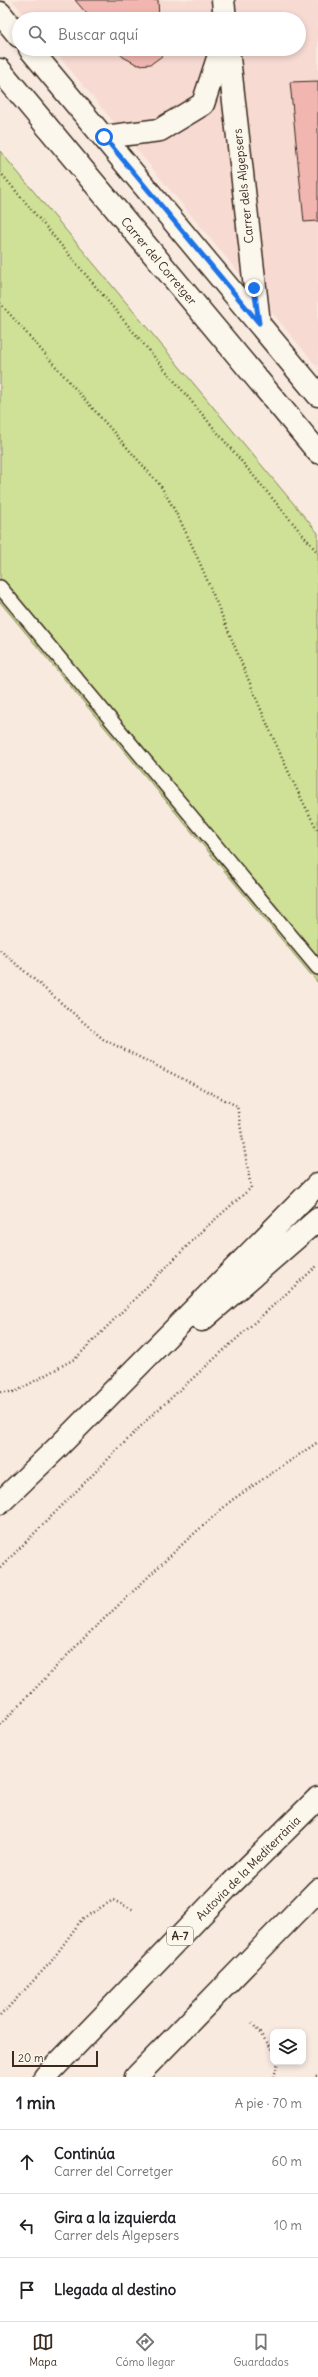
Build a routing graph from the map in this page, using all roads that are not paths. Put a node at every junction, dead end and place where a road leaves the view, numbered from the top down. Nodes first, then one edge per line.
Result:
1 (223, 0) edge
2 (224, 12) edge
3 (0, 13) edge
4 (12, 28) edge
5 (36, 56) edge
6 (219, 56) edge
7 (229, 56) edge
8 (0, 70) edge
9 (104, 137) junction
10 (259, 323) junction
11 (318, 395) edge
12 (318, 452) edge
13 (0, 587) edge
14 (318, 968) edge
15 (318, 1184) edge
16 (318, 1218) edge
17 (59, 1446) junction
18 (0, 1503) edge
19 (318, 1798) edge
20 (318, 1890) edge
21 (45, 2077) edge
22 (136, 2077) edge

1 - 2 main road
3 - 4 main road
5 - 9 main road
6 - 9 main road
7 - 10 main road, Carrer dels Algepsers
8 - 12 main road, Carrer del Corretger
9 - 10 main road
10 - 11 main road
13 - 14 lane
15 - 17 main road
16 - 17 main road
17 - 18 main road
19 - 21 main road, Autovia de la Mediterrània / A-7
20 - 22 main road

